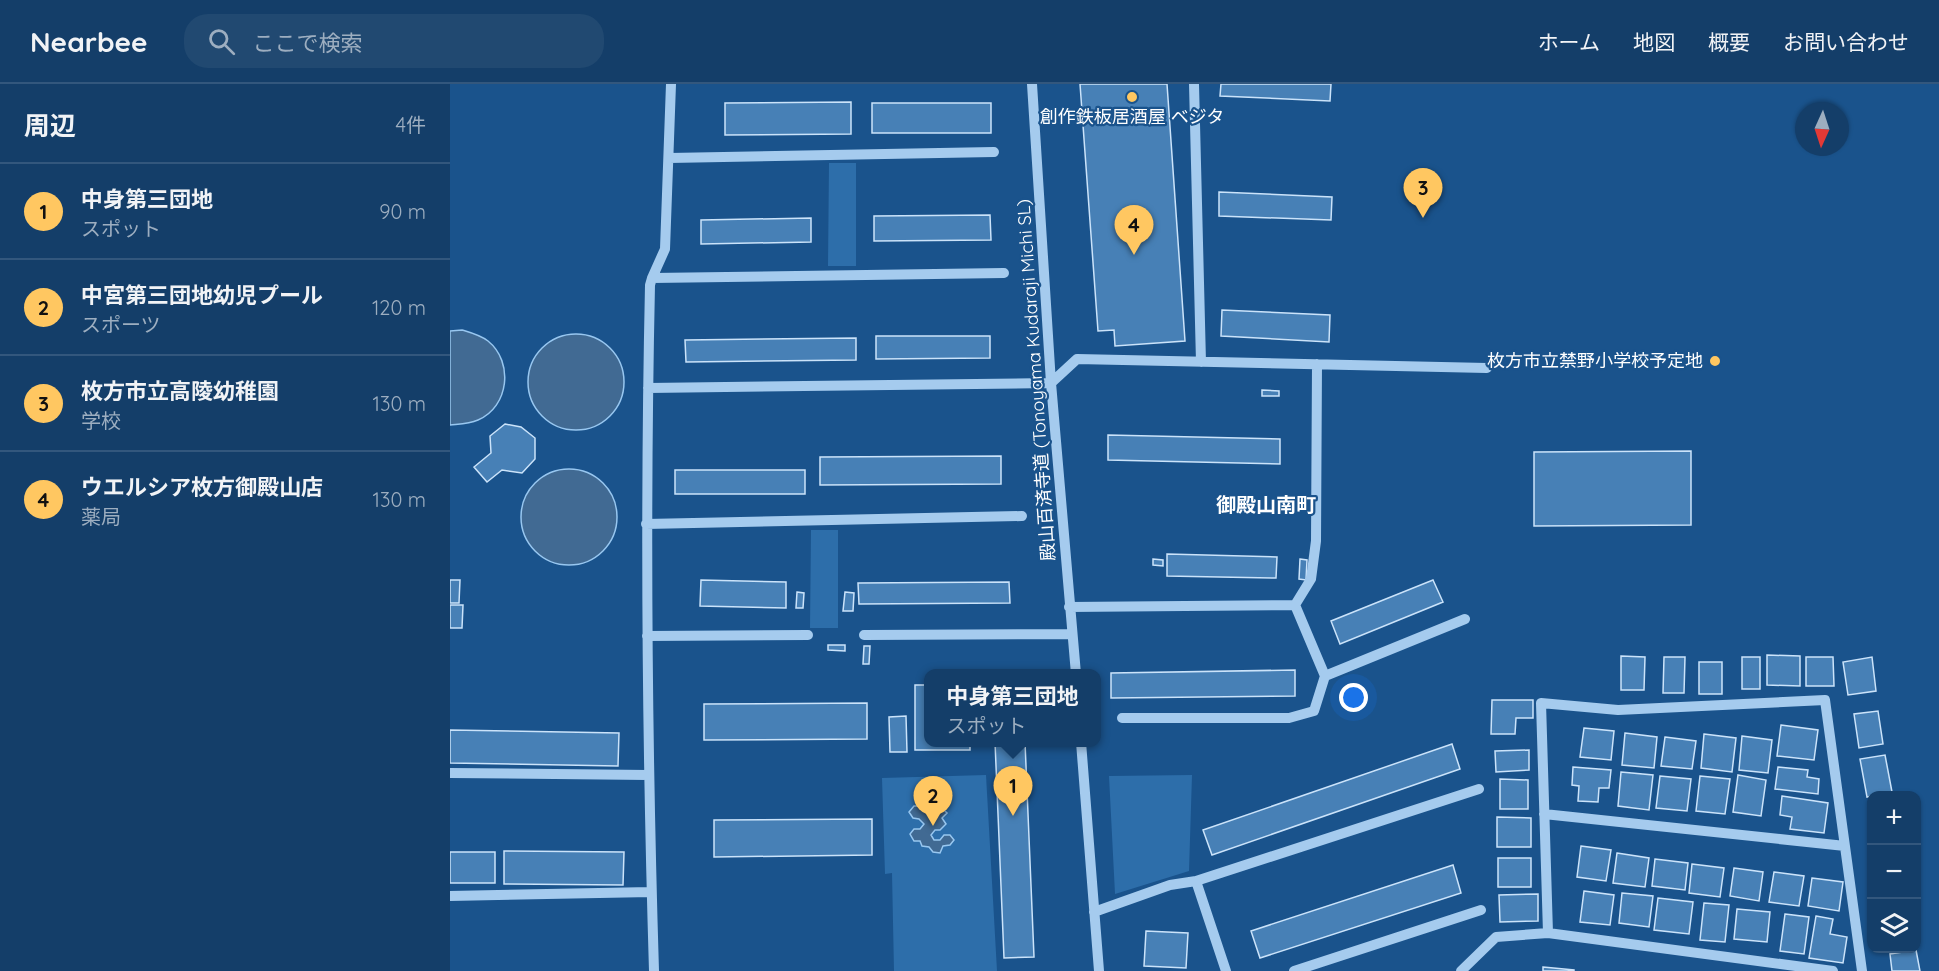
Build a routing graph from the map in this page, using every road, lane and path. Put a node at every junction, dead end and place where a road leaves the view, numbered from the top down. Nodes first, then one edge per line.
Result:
1 (671, 84) edge
2 (1032, 84) edge
3 (1194, 84) edge
4 (994, 152) dead end
5 (669, 158) junction
6 (1004, 273) dead end
7 (652, 278) junction
8 (1202, 362) junction
9 (1317, 364) junction
10 (1486, 368) dead end
11 (1051, 383) junction
12 (648, 388) junction
13 (1022, 516) dead end
14 (646, 525) junction
15 (1295, 605) junction
16 (1069, 607) junction
17 (1465, 620) dead end
18 (1072, 634) junction
19 (808, 635) dead end
20 (864, 635) dead end
21 (647, 636) junction
22 (1076, 669) edge
23 (1325, 676) junction
24 (1122, 718) dead end
25 (1081, 747) edge
26 (450, 773) edge
27 (648, 775) junction
28 (1479, 789) dead end
29 (1544, 814) junction
30 (1845, 846) junction
31 (1196, 881) junction
32 (651, 892) junction
33 (450, 896) edge
34 (1482, 910) dead end
35 (1094, 912) junction
36 (1548, 933) junction
37 (654, 971) edge
38 (1099, 971) edge
39 (1226, 971) edge
40 (1294, 971) edge
41 (1461, 971) edge
42 (1833, 971) edge
43 (1862, 971) edge

1 - 5 street
2 - 11 street, 殿山百済寺道 (Tonoyama Kudaraji Michi SL)
3 - 8 street
4 - 5 street
5 - 7 street
6 - 7 street
7 - 12 street
8 - 9 street
8 - 11 street
9 - 10 street
9 - 15 street
11 - 12 street
11 - 16 street, 殿山百済寺道 (Tonoyama Kudaraji Michi SL)
12 - 14 street
13 - 14 street
14 - 21 street
15 - 16 street
15 - 23 street
16 - 18 street, 殿山百済寺道 (Tonoyama Kudaraji Michi SL)
17 - 23 street
18 - 20 street
18 - 22 street, 殿山百済寺道 (Tonoyama Kudaraji Michi SL)
19 - 21 street
21 - 27 street
23 - 24 street
25 - 35 street
26 - 27 street
27 - 32 street
28 - 31 street
29 - 30 street
29 - 30 street
29 - 36 street
30 - 43 street
31 - 35 street
31 - 39 street
32 - 33 street
32 - 37 street
34 - 40 street
35 - 38 street
36 - 41 street
36 - 42 street

